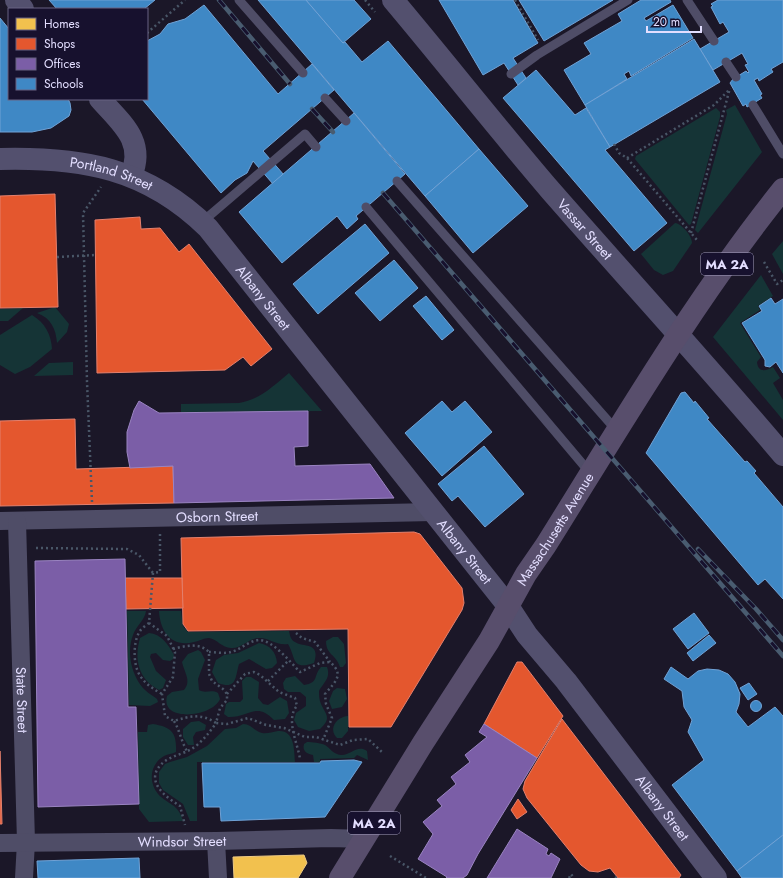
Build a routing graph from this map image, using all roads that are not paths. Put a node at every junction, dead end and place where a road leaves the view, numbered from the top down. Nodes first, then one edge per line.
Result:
1 (16, 0) edge
2 (239, 0) edge
3 (393, 0) edge
4 (628, 0) edge
5 (688, 0) edge
6 (22, 8) edge
7 (714, 41) dead end
8 (728, 66) road end
9 (303, 73) dead end
10 (511, 74) dead end
11 (736, 77) dead end
12 (326, 98) dead end
13 (101, 100) edge
14 (753, 105) dead end
15 (346, 121) dead end
16 (316, 147) dead end
17 (783, 154) edge
18 (0, 159) edge
19 (131, 176) junction
20 (397, 182) dead end
21 (782, 193) edge
22 (366, 207) dead end
23 (205, 225) junction
24 (678, 336) junction
25 (618, 431) junction
26 (783, 455) edge
27 (591, 474) junction
28 (434, 512) junction
29 (8, 521) edge
30 (508, 606) junction
31 (364, 839) junction
32 (216, 841) junction
33 (26, 842) junction
34 (0, 843) edge
35 (711, 876) edge
36 (24, 878) edge
37 (218, 878) edge
38 (340, 878) edge

1 - 6 main road
2 - 9 lane
3 - 24 main road, Vassar Street
4 - 10 lane
5 - 7 lane
8 - 11 lane
12 - 15 lane
13 - 19 main road
14 - 17 lane
16 - 23 lane
18 - 19 main road, Portland Street
19 - 23 main road, Portland Street
20 - 25 lane
21 - 24 main road, Massachusetts Avenue / MA 2A
22 - 27 lane
23 - 28 main road, Albany Street
24 - 25 main road, Massachusetts Avenue / MA 2A
24 - 26 main road, Vassar Street
25 - 27 main road, Massachusetts Avenue / MA 2A
27 - 30 main road, Massachusetts Avenue / MA 2A
28 - 29 street, Osborn Street
28 - 30 main road, Albany Street
29 - 33 street, State Street
30 - 31 main road, Massachusetts Avenue / MA 2A
30 - 35 main road, Albany Street
31 - 32 street, Windsor Street
31 - 38 main road, Massachusetts Avenue / MA 2A
32 - 33 street, Windsor Street
32 - 37 street
33 - 34 street, Windsor Street
33 - 36 street, State Street

